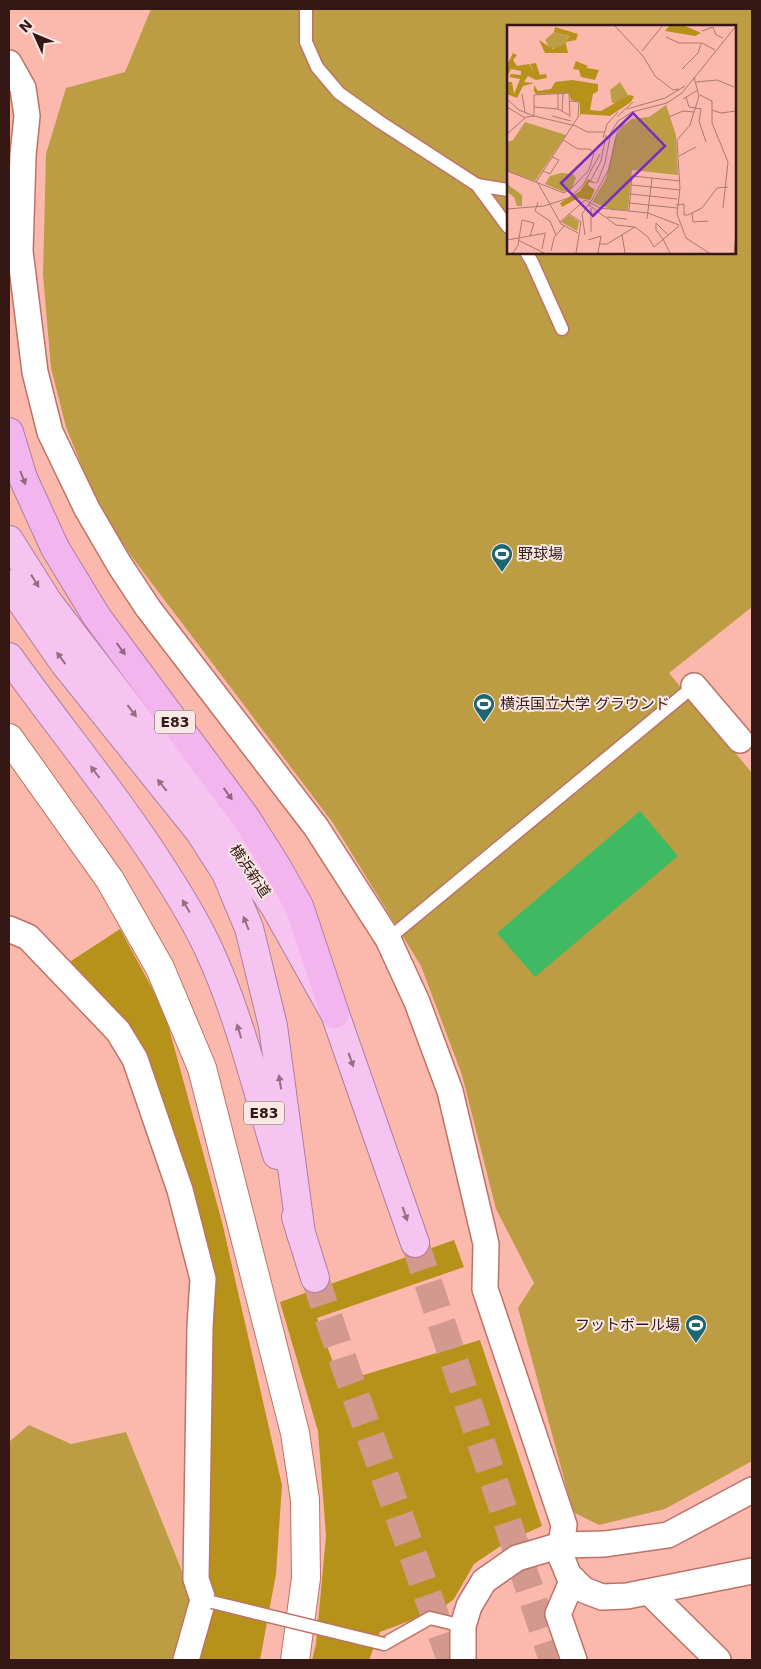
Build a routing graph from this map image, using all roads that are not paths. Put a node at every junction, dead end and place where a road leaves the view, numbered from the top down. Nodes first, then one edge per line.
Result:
1 (306, 9) edge
2 (9, 63) edge
3 (9, 106) edge
4 (23, 155) junction
5 (477, 185) junction
6 (507, 190) edge
7 (507, 226) edge
8 (527, 254) edge
9 (562, 329) dead end
10 (9, 432) edge
11 (9, 540) edge
12 (9, 584) edge
13 (9, 657) edge
14 (694, 686) joint
15 (9, 738) edge
16 (748, 741) edge
17 (9, 929) edge
18 (388, 938) junction
19 (335, 1014) junction
20 (301, 1234) junction
21 (415, 1243) tunnel mouth
22 (315, 1278) tunnel mouth
23 (752, 1490) edge
24 (561, 1545) junction
25 (752, 1571) edge
26 (573, 1579) junction
27 (649, 1592) junction
28 (207, 1601) junction
29 (463, 1626) junction
30 (186, 1660) edge
31 (295, 1660) edge
32 (463, 1660) edge
33 (574, 1660) edge
34 (718, 1660) edge

1 - 5 lane
2 - 4 street
3 - 4 street
4 - 18 street
5 - 6 lane
5 - 7 lane
8 - 9 lane
10 -> 19 highway, E83
11 -> 19 highway, 横浜新道 / E83
20 -> 12 highway
20 -> 13 highway, E83
14 - 16 street
14 - 18 lane
15 - 31 street
17 - 28 street
18 - 24 street
19 -> 21 highway, 横浜新道 / E83
20 - 22 highway, E83
23 - 24 street
24 - 26 street
24 - 29 street
25 - 27 street
26 - 27 street
26 - 33 street
27 - 34 street
28 - 29 lane, bridge
28 - 30 street
29 - 32 street

